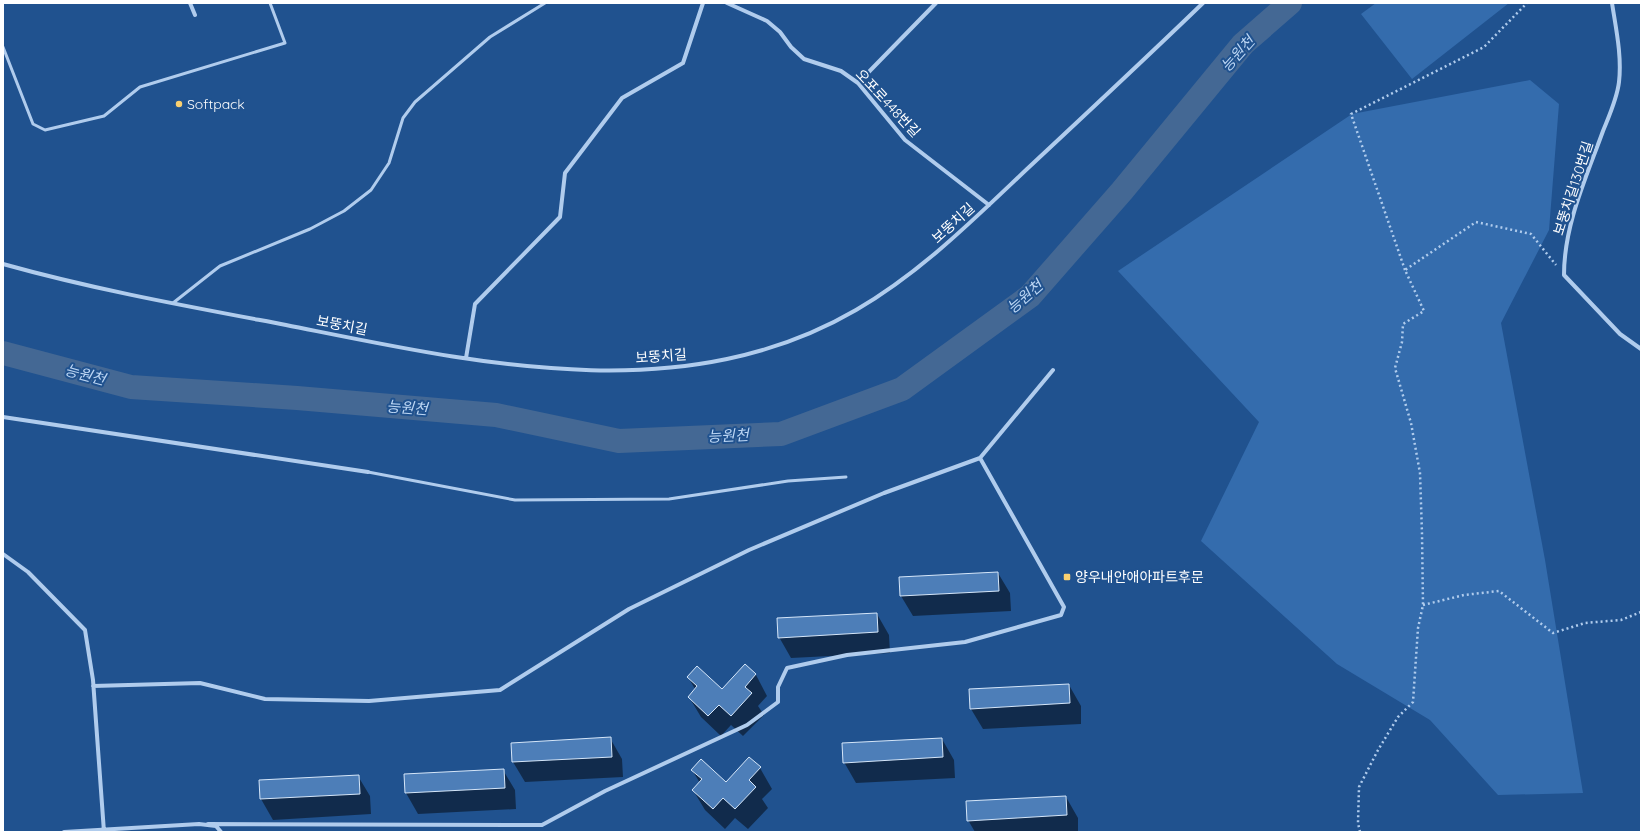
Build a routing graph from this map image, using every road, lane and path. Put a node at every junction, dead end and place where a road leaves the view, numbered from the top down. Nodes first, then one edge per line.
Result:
1 (190, 3) edge
2 (270, 3) edge
3 (545, 3) edge
4 (703, 3) edge
5 (727, 3) edge
6 (936, 3) edge
7 (1203, 3) edge
8 (1527, 3) edge
9 (1612, 3) edge
10 (195, 15) dead end
11 (3, 47) edge
12 (858, 83) junction
13 (989, 205) junction
14 (3, 264) edge
15 (1405, 270) junction
16 (1564, 275) junction
17 (173, 303) junction
18 (1641, 349) edge
19 (466, 358) junction
20 (1053, 370) dead end
21 (3, 417) edge
22 (980, 458) junction
23 (368, 472) joint
24 (846, 477) dead end
25 (3, 554) edge
26 (1423, 605) junction
27 (1641, 612) edge
28 (93, 686) junction
29 (208, 824) junction
30 (104, 830) edge
31 (64, 832) edge
32 (222, 832) edge
33 (1360, 832) edge

1 - 10 street
2 - 11 lane
3 - 17 lane
4 - 19 street
5 - 12 street, 오포로448번길
6 - 12 street
7 - 13 street, 보뚱치길
8 - 15 path
9 - 16 street, 보뚱치길130번길
12 - 13 street, 오포로448번길
13 - 19 street, 보뚱치길
14 - 17 street, 보뚱치길
15 - 16 path
15 - 26 path
16 - 18 street
17 - 19 street, 보뚱치길
20 - 22 street
21 - 23 street
22 - 28 street
22 - 29 street
23 - 24 lane
25 - 28 street
26 - 27 path
26 - 33 path
28 - 30 street
29 - 30 street
29 - 32 street
30 - 31 street

